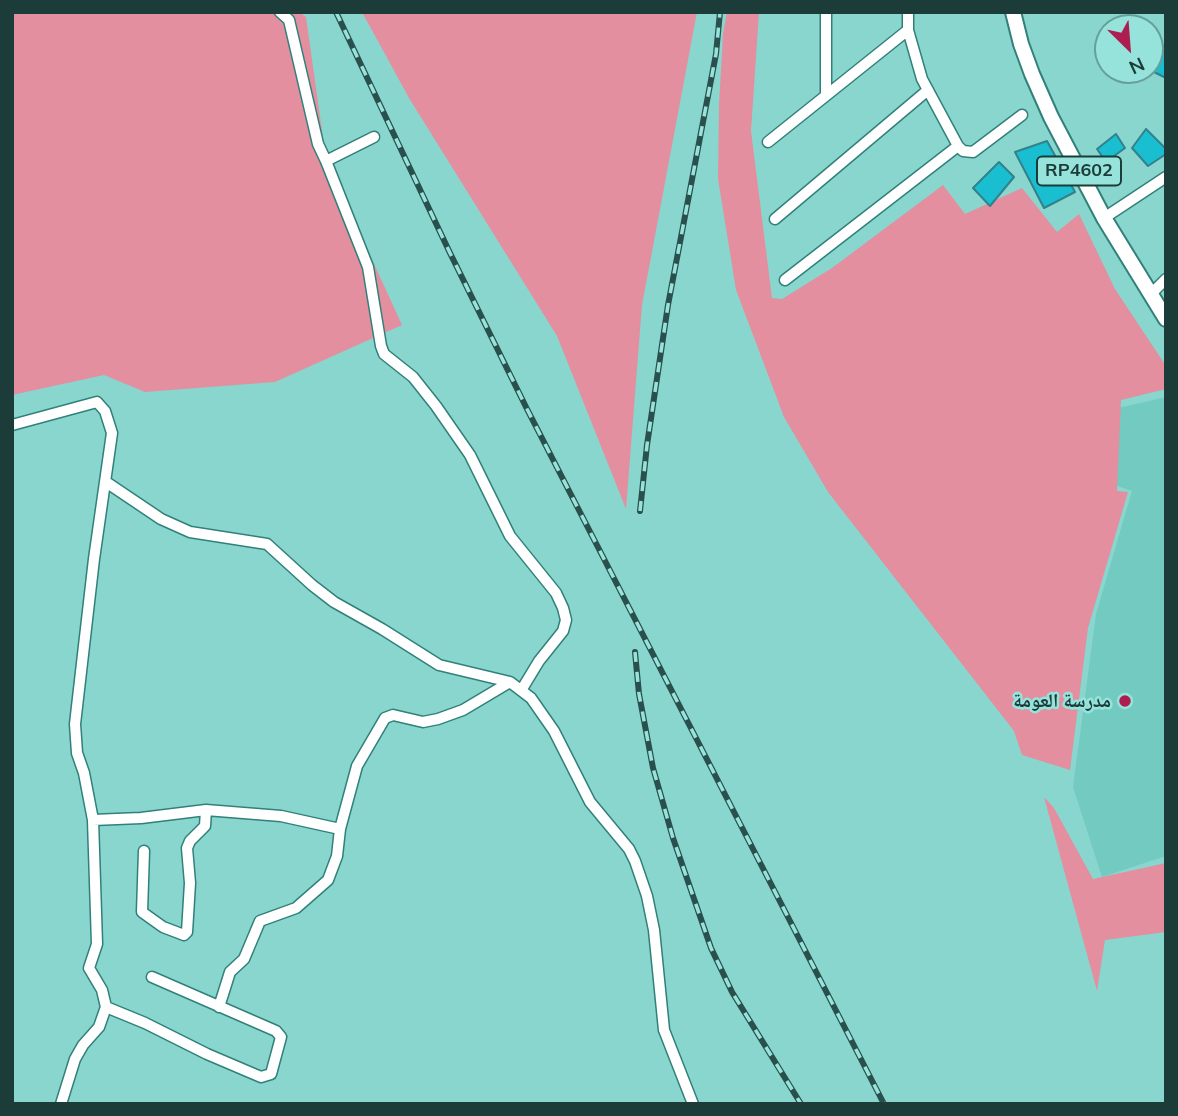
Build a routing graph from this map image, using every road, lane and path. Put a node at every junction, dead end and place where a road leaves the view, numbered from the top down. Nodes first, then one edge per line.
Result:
1 (280, 12) edge
2 (826, 12) edge
3 (908, 12) edge
4 (1013, 12) edge
5 (908, 30) junction
6 (928, 90) junction
7 (826, 95) junction
8 (1022, 115) dead end
9 (374, 137) dead end
10 (768, 142) dead end
11 (958, 146) junction
12 (326, 161) junction
13 (1166, 177) edge
14 (1104, 218) junction
15 (775, 219) dead end
16 (1166, 279) edge
17 (785, 280) dead end
18 (1151, 294) junction
19 (1166, 319) edge
20 (12, 425) edge
21 (106, 482) junction
22 (510, 681) junction
23 (522, 689) junction
24 (206, 810) junction
25 (93, 820) junction
26 (340, 829) junction
27 (144, 851) dead end
28 (152, 977) dead end
29 (106, 1007) junction
30 (219, 1007) junction
31 (61, 1104) edge
32 (693, 1104) edge

1 - 12 street
2 - 7 street
3 - 5 street
4 - 14 main road, RP4602
5 - 6 street
5 - 7 street
6 - 11 street
6 - 15 street
7 - 10 street
8 - 11 street
9 - 12 street
11 - 17 street
12 - 23 street
13 - 14 street
14 - 18 main road, RP4602
16 - 18 street
18 - 19 main road, RP4602
20 - 21 street
21 - 22 street
21 - 25 street
22 - 23 street
22 - 26 street
23 - 32 street
24 - 25 street
24 - 26 street
24 - 27 street
25 - 29 street
26 - 30 street
28 - 30 street
29 - 30 street
29 - 31 street

